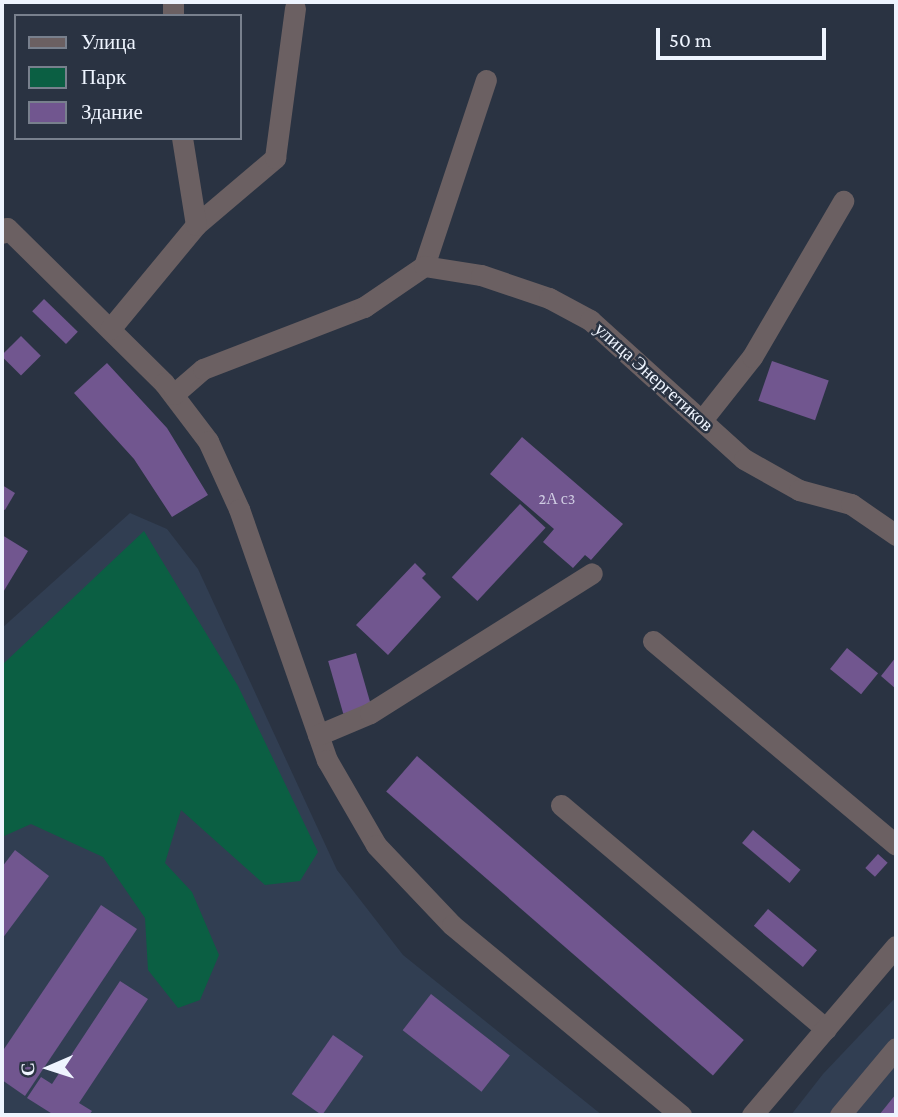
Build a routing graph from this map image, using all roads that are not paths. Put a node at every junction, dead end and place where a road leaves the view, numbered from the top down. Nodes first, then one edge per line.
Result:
1 (295, 8) dead end
2 (486, 80) dead end
3 (182, 140) edge
4 (843, 201) dead end
5 (196, 225) junction
6 (4, 228) edge
7 (424, 266) junction
8 (110, 329) junction
9 (174, 394) junction
10 (702, 420) junction
11 (896, 535) edge
12 (592, 573) dead end
13 (653, 641) dead end
14 (318, 736) junction
15 (561, 805) dead end
16 (896, 845) edge
17 (896, 946) edge
18 (826, 1029) junction
19 (896, 1048) edge
20 (681, 1115) edge
21 (752, 1115) edge
22 (840, 1115) edge

1 - 5 street
2 - 7 street
3 - 5 street
4 - 10 street
5 - 8 street
6 - 8 street
7 - 9 street
7 - 10 street, улица Энергетиков
8 - 9 street
9 - 14 street
10 - 11 street, улица Энергетиков
12 - 14 street
13 - 16 street
14 - 20 street
15 - 18 street
17 - 18 street
18 - 21 street
19 - 22 street

